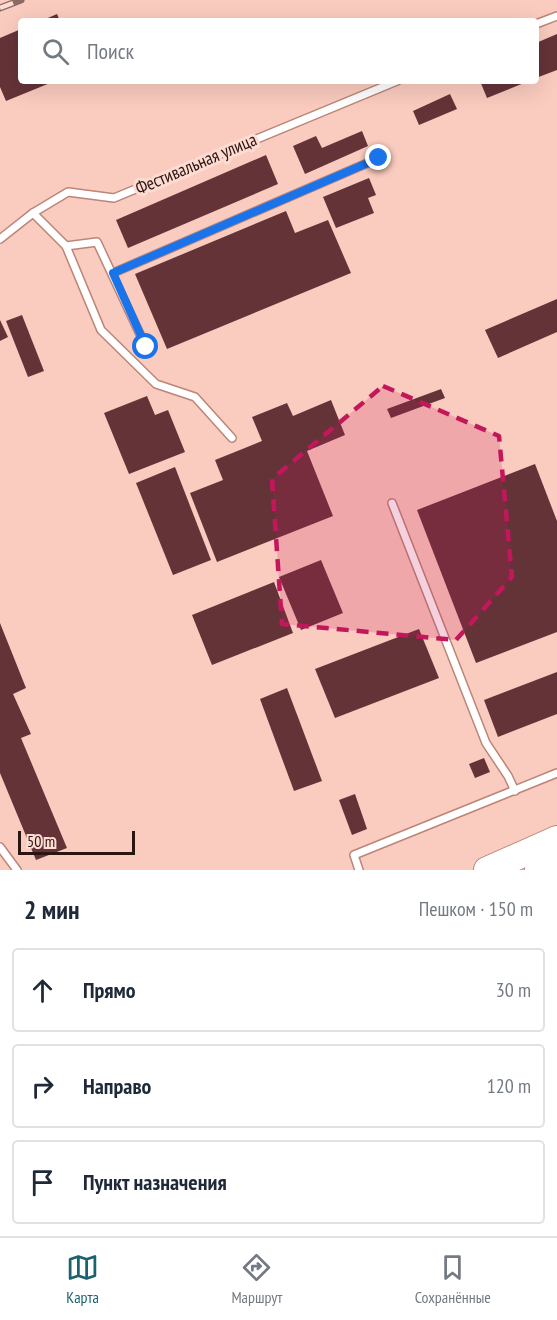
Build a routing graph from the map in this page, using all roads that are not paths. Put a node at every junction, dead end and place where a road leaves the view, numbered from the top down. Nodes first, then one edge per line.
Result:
1 (557, 16) edge
2 (539, 23) edge
3 (390, 84) edge
4 (379, 158) dead end
5 (33, 213) junction
6 (0, 239) edge
7 (66, 246) junction
8 (113, 273) junction
9 (146, 347) dead end
10 (232, 438) dead end
11 (392, 503) dead end
12 (557, 773) edge
13 (514, 791) junction
14 (557, 839) edge
15 (0, 847) edge
16 (557, 861) edge
17 (18, 870) edge
18 (359, 870) edge
19 (487, 870) edge
20 (538, 870) edge

1 - 2 lane
3 - 5 lane, Фестивальная улица
4 - 8 lane
5 - 6 lane, Фестивальная улица
5 - 7 lane
7 - 8 lane
7 - 10 lane
8 - 9 lane
11 - 13 lane
12 - 13 lane
13 - 18 lane
14 - 19 highway
15 - 17 lane
16 - 20 highway

